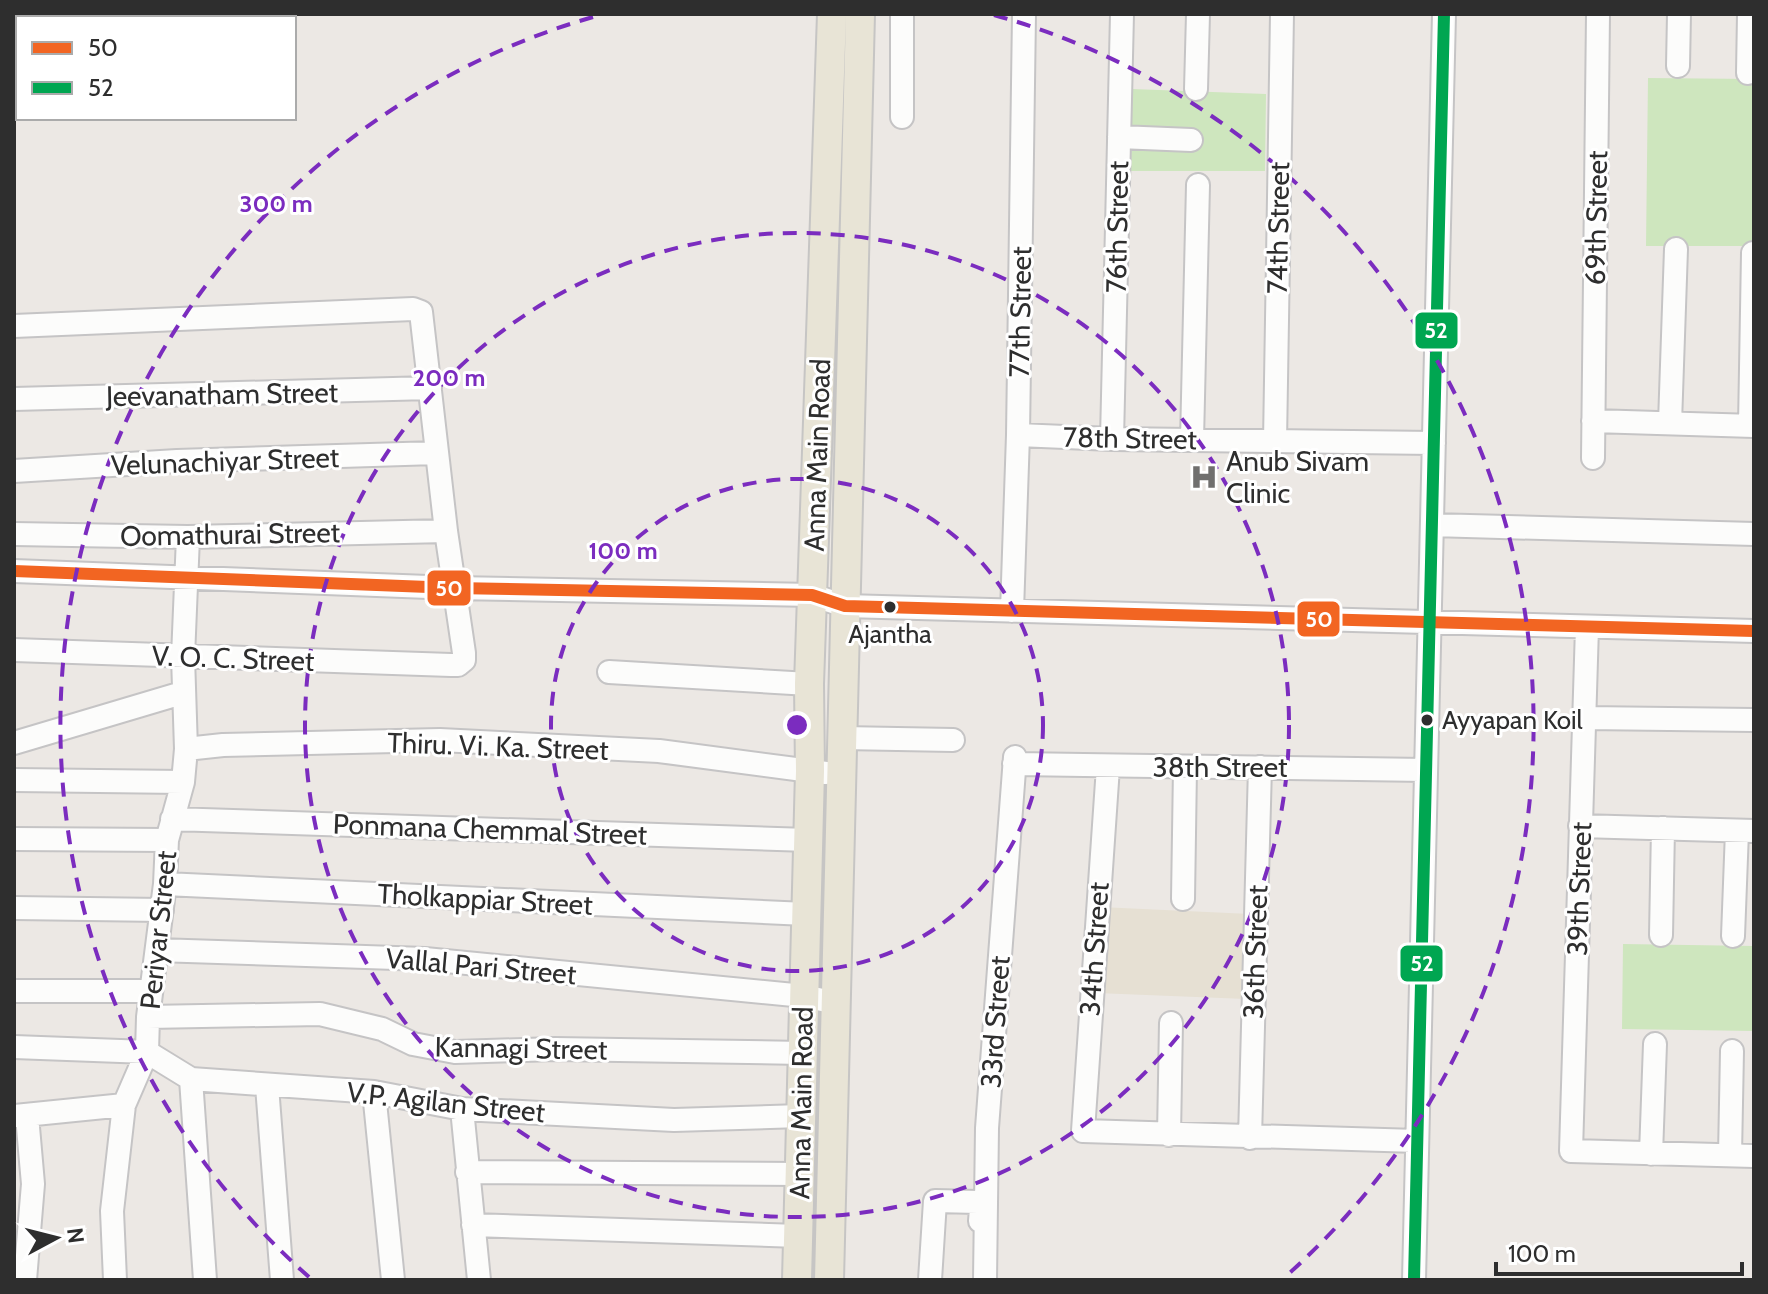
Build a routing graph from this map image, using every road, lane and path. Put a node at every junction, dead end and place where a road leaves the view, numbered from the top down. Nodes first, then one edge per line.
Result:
1 (832, 14) edge
2 (860, 14) edge
3 (902, 14) edge
4 (1024, 14) edge
5 (1122, 14) edge
6 (1198, 14) edge
7 (1282, 14) edge
8 (1444, 14) edge
9 (1598, 14) edge
10 (1679, 14) edge
11 (1749, 14) edge
12 (1678, 66) dead end
13 (1748, 73) dead end
14 (1196, 89) dead end
15 (902, 117) dead end
16 (1119, 137) junction
17 (1191, 140) dead end
18 (1198, 185) dead end
19 (1676, 249) dead end
20 (1753, 253) edge
21 (14, 326) edge
22 (430, 388) junction
23 (14, 399) edge
24 (1593, 421) junction
25 (1670, 423) junction
26 (1752, 426) edge
27 (1018, 435) junction
28 (1112, 439) junction
29 (1192, 440) junction
30 (1275, 442) junction
31 (1434, 443) junction
32 (436, 453) junction
33 (1593, 458) dead end
34 (14, 471) edge
35 (1432, 525) junction
36 (446, 531) junction
37 (14, 534) edge
38 (1754, 534) edge
39 (188, 537) junction
40 (14, 571) edge
41 (185, 576) junction
42 (454, 588) junction
43 (812, 595) junction
44 (845, 606) junction
45 (1012, 611) junction
46 (1430, 621) junction
47 (1587, 627) junction
48 (1754, 631) edge
49 (14, 650) edge
50 (183, 657) junction
51 (609, 672) dead end
52 (809, 684) junction
53 (182, 693) junction
54 (1585, 718) junction
55 (1754, 720) edge
56 (842, 738) junction
57 (953, 740) dead end
58 (14, 743) edge
59 (186, 749) junction
60 (1015, 761) joint
61 (1108, 767) junction
62 (1260, 767) junction
63 (1185, 768) junction
64 (1426, 770) junction
65 (810, 771) junction
66 (841, 775) junction
67 (14, 780) edge
68 (183, 782) junction
69 (1580, 826) junction
70 (1663, 828) junction
71 (169, 830) junction
72 (1746, 831) edge
73 (14, 839) edge
74 (808, 840) junction
75 (165, 884) junction
76 (1183, 899) dead end
77 (14, 908) edge
78 (162, 910) junction
79 (806, 914) junction
80 (1661, 935) dead end
81 (1733, 936) dead end
82 (157, 950) junction
83 (14, 991) edge
84 (151, 991) junction
85 (804, 996) junction
86 (836, 1003) junction
87 (148, 1017) junction
88 (1171, 1023) dead end
89 (1655, 1044) dead end
90 (14, 1047) edge
91 (1732, 1051) dead end
92 (147, 1052) junction
93 (803, 1053) junction
94 (191, 1079) junction
95 (267, 1086) junction
96 (374, 1092) junction
97 (124, 1105) junction
98 (462, 1109) junction
99 (21, 1116) edge
100 (801, 1116) junction
101 (1169, 1135) junction
102 (1250, 1138) junction
103 (1417, 1141) junction
104 (1651, 1154) junction
105 (1730, 1155) junction
106 (1754, 1156) edge
107 (467, 1172) junction
108 (800, 1174) junction
109 (24, 1184) edge
110 (473, 1225) junction
111 (798, 1236) junction
112 (22, 1267) edge
113 (115, 1280) edge
114 (205, 1280) edge
115 (282, 1280) edge
116 (393, 1280) edge
117 (479, 1280) edge
118 (797, 1280) edge
119 (829, 1280) edge
120 (930, 1280) edge
121 (975, 1280) edge
122 (985, 1280) edge
123 (1414, 1280) edge

1 - 43 main road, Anna Main Road
2 - 44 main road, Anna Main Road
3 - 15 street
4 - 27 street, 77th Street
5 - 16 street, 76th Street
6 - 14 street
7 - 30 street, 74th Street
8 - 31 street
9 - 24 street, 69th Street
10 - 12 street
11 - 13 street
16 - 17 street
16 - 28 street, 76th Street
18 - 29 street
19 - 25 street
20 - 26 street
21 - 22 street
22 - 23 street, Jeevanatham Street
22 - 32 street
24 - 25 street
24 - 33 street, 69th Street
25 - 26 street
27 - 28 street, 78th Street
27 - 45 street, 77th Street
28 - 29 street, 78th Street
29 - 30 street, 78th Street
30 - 31 street, 78th Street
31 - 35 street
32 - 34 street, Velunachiyar Street
32 - 36 street
35 - 38 street
35 - 46 street
36 - 39 street, Oomathurai Street
36 - 42 street
37 - 39 street, Oomathurai Street
39 - 41 street, Periyar Street
40 - 41 street
41 - 42 street
41 - 50 street, Periyar Street
42 - 43 street
42 - 50 street, V. O. C. Street
43 - 44 street
43 - 52 main road, Anna Main Road
44 - 45 street
44 - 56 main road, Anna Main Road
45 - 46 street
46 - 47 street
46 - 64 street
47 - 48 street
47 - 54 street, 39th Street
49 - 50 street, V. O. C. Street
50 - 53 street, Periyar Street
51 - 52 street
52 - 65 main road, Anna Main Road
53 - 58 street
53 - 59 street, Periyar Street
54 - 55 street
54 - 69 street, 39th Street
56 - 57 street
56 - 66 main road, Anna Main Road
59 - 65 street, Thiru. Vi. Ka. Street
59 - 68 street, Periyar Street
60 - 61 street, 38th Street
60 - 122 street, 33rd Street
61 - 63 street, 38th Street
61 - 101 street, 34th Street
62 - 63 street, 38th Street
62 - 64 street, 38th Street
62 - 102 street, 36th Street
63 - 76 street
64 - 103 street
65 - 66 street, Thiru. Vi. Ka. Street
65 - 74 main road, Anna Main Road
66 - 86 main road, Anna Main Road
67 - 68 street
68 - 71 street, Periyar Street
69 - 70 street
69 - 104 street, 39th Street
70 - 72 street
70 - 80 street
71 - 73 street, Ponmana Chemmal Street
71 - 74 street, Ponmana Chemmal Street
71 - 75 street, Periyar Street
72 - 81 street
74 - 79 main road, Anna Main Road
75 - 78 street, Periyar Street
75 - 79 street, Tholkappiar Street
77 - 78 street
78 - 82 street, Periyar Street
79 - 85 main road, Anna Main Road
82 - 84 street, Periyar Street
82 - 85 street, Vallal Pari Street
83 - 84 street
84 - 87 street, Periyar Street
85 - 86 street, Vallal Pari Street
85 - 93 main road, Anna Main Road
86 - 119 main road, Anna Main Road
87 - 92 street, Periyar Street
87 - 93 street, Kannagi Street
88 - 101 street
89 - 104 street
90 - 92 street
91 - 105 street
92 - 94 street, V.P. Agilan Street
92 - 97 street, Periyar Street
93 - 100 main road, Anna Main Road
94 - 95 street, V.P. Agilan Street
94 - 114 street
95 - 96 street, V.P. Agilan Street
95 - 115 street
96 - 98 street, V.P. Agilan Street
96 - 116 street
97 - 99 street
97 - 113 street, Periyar Street
98 - 100 street, V.P. Agilan Street
98 - 107 street
99 - 109 street
100 - 108 main road, Anna Main Road
101 - 102 street
102 - 103 street
103 - 123 street
104 - 105 street
105 - 106 street
107 - 108 street
107 - 110 street
108 - 111 main road, Anna Main Road
109 - 112 street
110 - 111 street
110 - 117 street
111 - 118 main road, Anna Main Road
120 - 121 street

